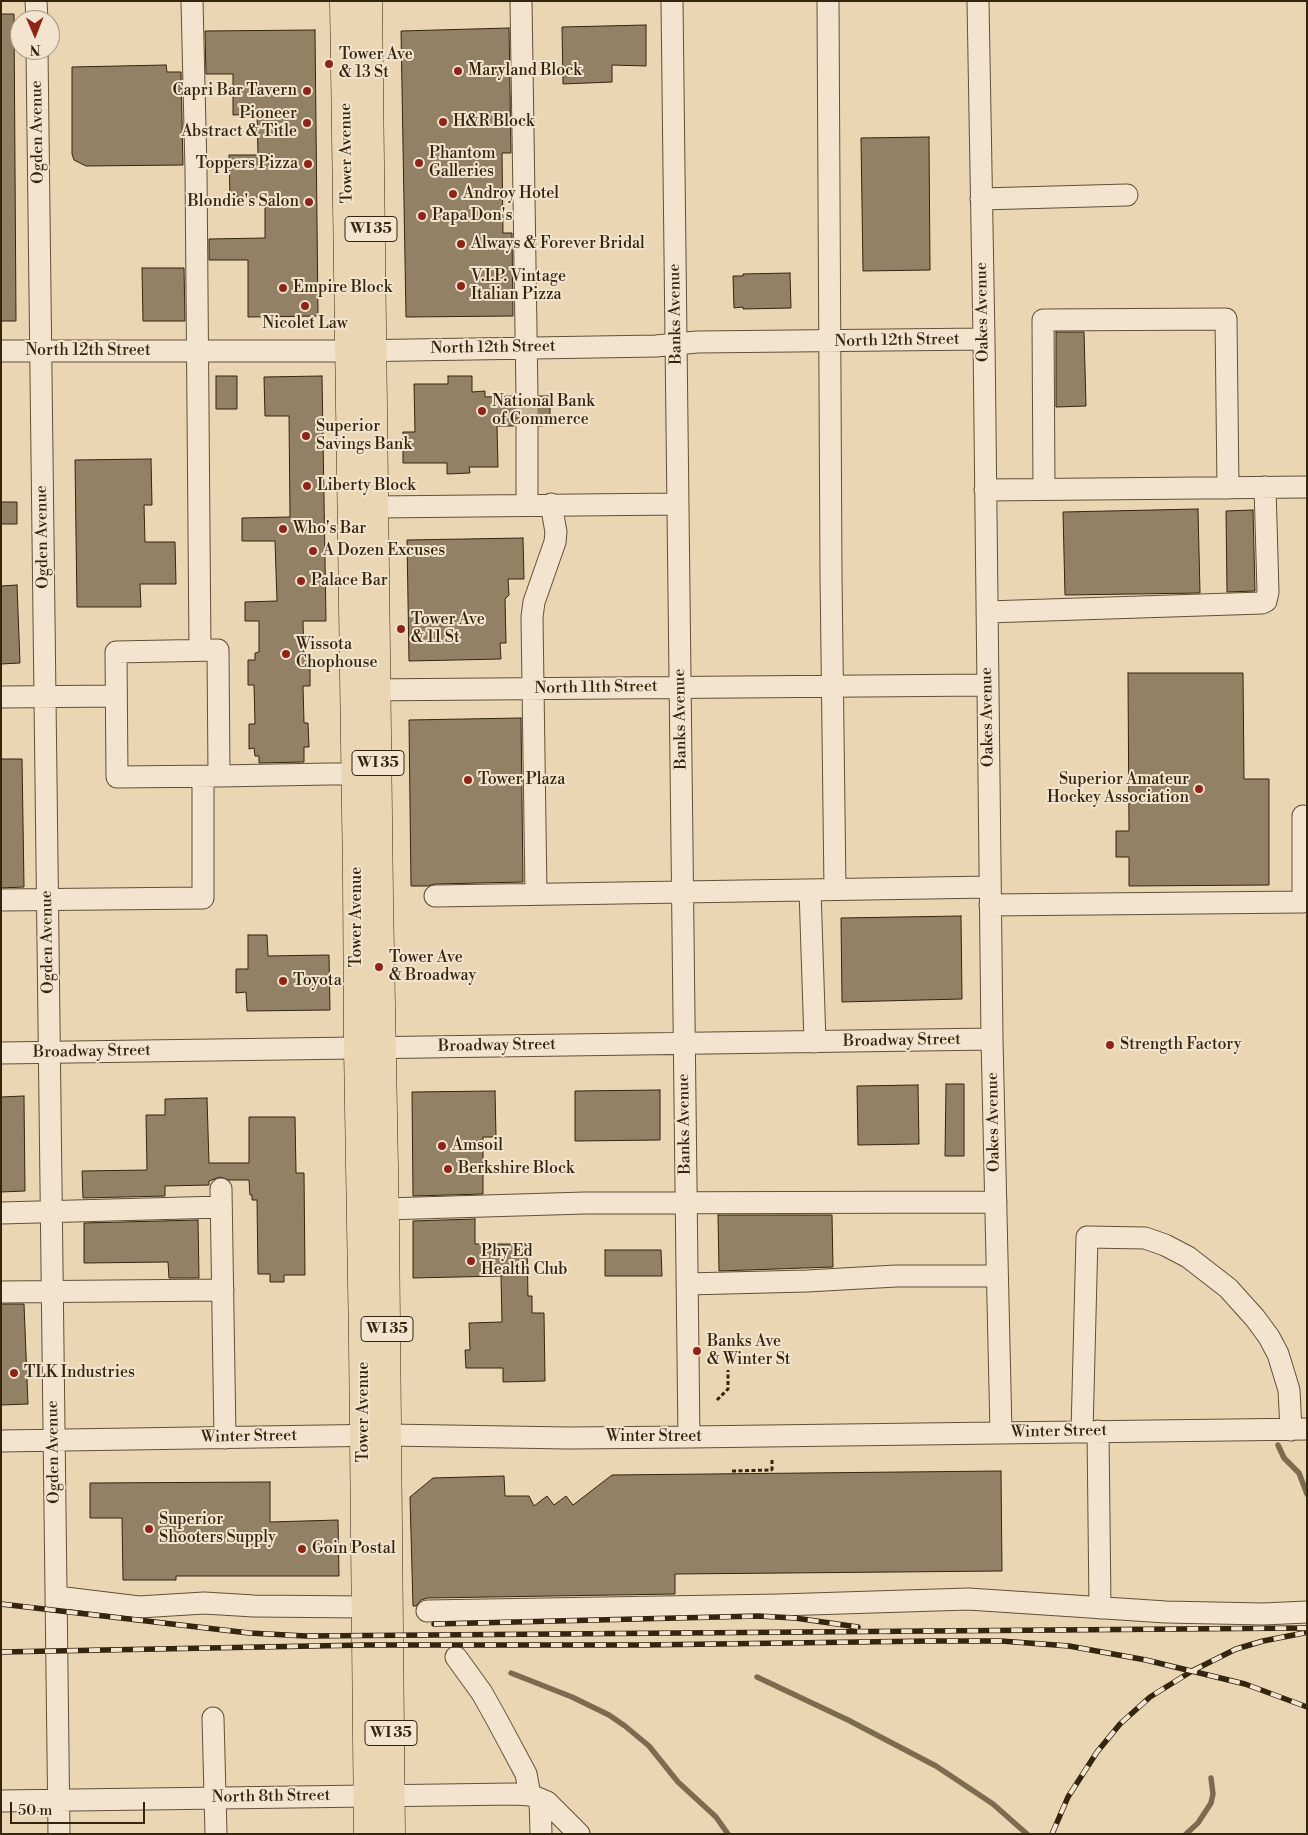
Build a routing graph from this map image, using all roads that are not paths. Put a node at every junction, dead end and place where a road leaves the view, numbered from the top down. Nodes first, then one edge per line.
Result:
1 (192, 1) edge
2 (344, 1) edge
3 (368, 1) edge
4 (521, 1) edge
5 (672, 1) edge
6 (828, 1) edge
7 (978, 1) edge
8 (37, 60) edge
9 (1127, 196) dead end
10 (981, 199) junction
11 (984, 339) junction
12 (829, 342) junction
13 (676, 344) junction
14 (526, 348) junction
15 (361, 350) junction
16 (1, 351) edge
17 (197, 351) junction
18 (40, 352) junction
19 (526, 396) tunnel mouth
20 (527, 426) tunnel mouth
21 (1265, 487) junction
22 (1307, 487) edge
23 (1228, 488) junction
24 (1044, 489) junction
25 (985, 490) junction
26 (551, 504) junction
27 (678, 504) junction
28 (527, 505) junction
29 (375, 507) junction
30 (987, 612) junction
31 (200, 650) junction
32 (832, 686) junction
33 (987, 686) junction
34 (680, 687) junction
35 (532, 688) junction
36 (366, 690) junction
37 (45, 696) junction
38 (116, 696) junction
39 (1, 697) edge
40 (356, 774) junction
41 (211, 781) junction
42 (1303, 816) dead end
43 (835, 889) junction
44 (810, 890) junction
45 (683, 892) junction
46 (536, 894) junction
47 (435, 896) dead end
48 (990, 896) junction
49 (1, 900) edge
50 (47, 900) junction
51 (992, 1040) junction
52 (815, 1042) junction
53 (685, 1044) junction
54 (370, 1048) junction
55 (49, 1052) junction
56 (1, 1053) edge
57 (996, 1202) junction
58 (686, 1203) junction
59 (385, 1209) junction
60 (51, 1212) junction
61 (1, 1213) edge
62 (997, 1276) junction
63 (687, 1284) junction
64 (222, 1290) junction
65 (1, 1292) edge
66 (52, 1292) junction
67 (1299, 1429) edge
68 (1090, 1431) junction
69 (1001, 1432) junction
70 (376, 1436) junction
71 (689, 1437) junction
72 (225, 1438) junction
73 (54, 1440) junction
74 (1, 1441) edge
75 (56, 1598) junction
76 (365, 1607) junction
77 (1100, 1608) junction
78 (427, 1611) dead end
79 (1307, 1612) edge
80 (456, 1657) dead end
81 (213, 1718) dead end
82 (379, 1795) junction
83 (535, 1797) junction
84 (216, 1798) junction
85 (59, 1801) junction
86 (1, 1802) edge
87 (59, 1834) edge
88 (216, 1834) edge
89 (368, 1834) edge
90 (392, 1834) edge
91 (541, 1834) edge
92 (579, 1834) edge

1 - 17 street
2 - 15 main road, Tower Avenue / WI 35
3 - 15 main road, Tower Avenue / WI 35
4 - 14 street
5 - 13 street, Banks Avenue
6 - 12 street
7 - 10 street, Oakes Avenue
8 - 18 street, Ogden Avenue
9 - 10 street
10 - 11 street, Oakes Avenue
11 - 12 street, North 12th Street
11 - 25 street, Oakes Avenue
12 - 13 street, North 12th Street
12 - 32 street
13 - 14 street, North 12th Street
13 - 27 street, Banks Avenue
14 - 15 street, North 12th Street
14 - 19 street
15 - 17 street, North 12th Street
15 - 29 main road, Tower Avenue / WI 35
15 - 36 main road, Tower Avenue / WI 35
16 - 18 street, North 12th Street
17 - 18 street, North 12th Street
17 - 31 street
18 - 37 street, Ogden Avenue
20 - 28 street
21 - 22 street
21 - 23 street
21 - 30 street
23 - 24 street
23 - 24 street
24 - 25 street
25 - 30 street, Oakes Avenue
26 - 27 street
26 - 28 street
26 - 35 street
27 - 34 street, Banks Avenue
28 - 29 street
29 - 36 main road, Tower Avenue / WI 35
30 - 33 street, Oakes Avenue
31 - 38 street
31 - 41 street
32 - 33 street, North 11th Street
32 - 34 street, North 11th Street
32 - 43 street
33 - 48 street, Oakes Avenue
34 - 35 street, North 11th Street
34 - 45 street, Banks Avenue
35 - 36 street, North 11th Street
35 - 46 street
36 - 40 main road, Tower Avenue / WI 35
36 - 54 main road, Tower Avenue / WI 35
37 - 38 street
37 - 39 street
37 - 50 street, Ogden Avenue
38 - 41 street
40 - 41 street
40 - 54 main road, Tower Avenue / WI 35
41 - 50 street
42 - 48 street
43 - 44 street
43 - 48 street
44 - 45 street
44 - 52 street
45 - 46 street
45 - 53 street, Banks Avenue
46 - 47 street
48 - 51 street, Oakes Avenue
49 - 50 street
50 - 55 street, Ogden Avenue
51 - 52 street, Broadway Street
51 - 57 street, Oakes Avenue
52 - 53 street, Broadway Street
53 - 54 street, Broadway Street
53 - 58 street, Banks Avenue
54 - 55 street, Broadway Street
54 - 59 main road, Tower Avenue / WI 35
54 - 70 main road, Tower Avenue / WI 35
55 - 56 street, Broadway Street
55 - 60 street, Ogden Avenue
57 - 58 street
57 - 62 street, Oakes Avenue
58 - 59 street
58 - 63 street, Banks Avenue
59 - 70 main road, Tower Avenue / WI 35
60 - 61 street
60 - 64 street
60 - 66 street, Ogden Avenue
62 - 63 street
62 - 69 street, Oakes Avenue
63 - 71 street, Banks Avenue
64 - 66 street
64 - 72 street
65 - 66 street
66 - 73 street, Ogden Avenue
67 - 68 street, Winter Street
67 - 68 street
68 - 69 street, Winter Street
68 - 77 street
69 - 71 street, Winter Street
70 - 71 street, Winter Street
70 - 72 street, Winter Street
70 - 76 main road, Tower Avenue / WI 35
70 - 82 main road, Tower Avenue / WI 35
72 - 73 street, Winter Street
73 - 74 street, Winter Street
73 - 75 street, Ogden Avenue
75 - 76 street
75 - 85 street, Ogden Avenue
76 - 82 main road, Tower Avenue / WI 35
77 - 78 street
77 - 79 street
80 - 83 street
81 - 84 street
82 - 83 street, North 8th Street
82 - 84 street, North 8th Street
82 - 89 main road, Tower Avenue / WI 35
82 - 90 main road, Tower Avenue / WI 35
83 - 91 street
83 - 92 street
84 - 85 street, North 8th Street
84 - 88 street
85 - 86 street, North 8th Street
85 - 87 street, Ogden Avenue

